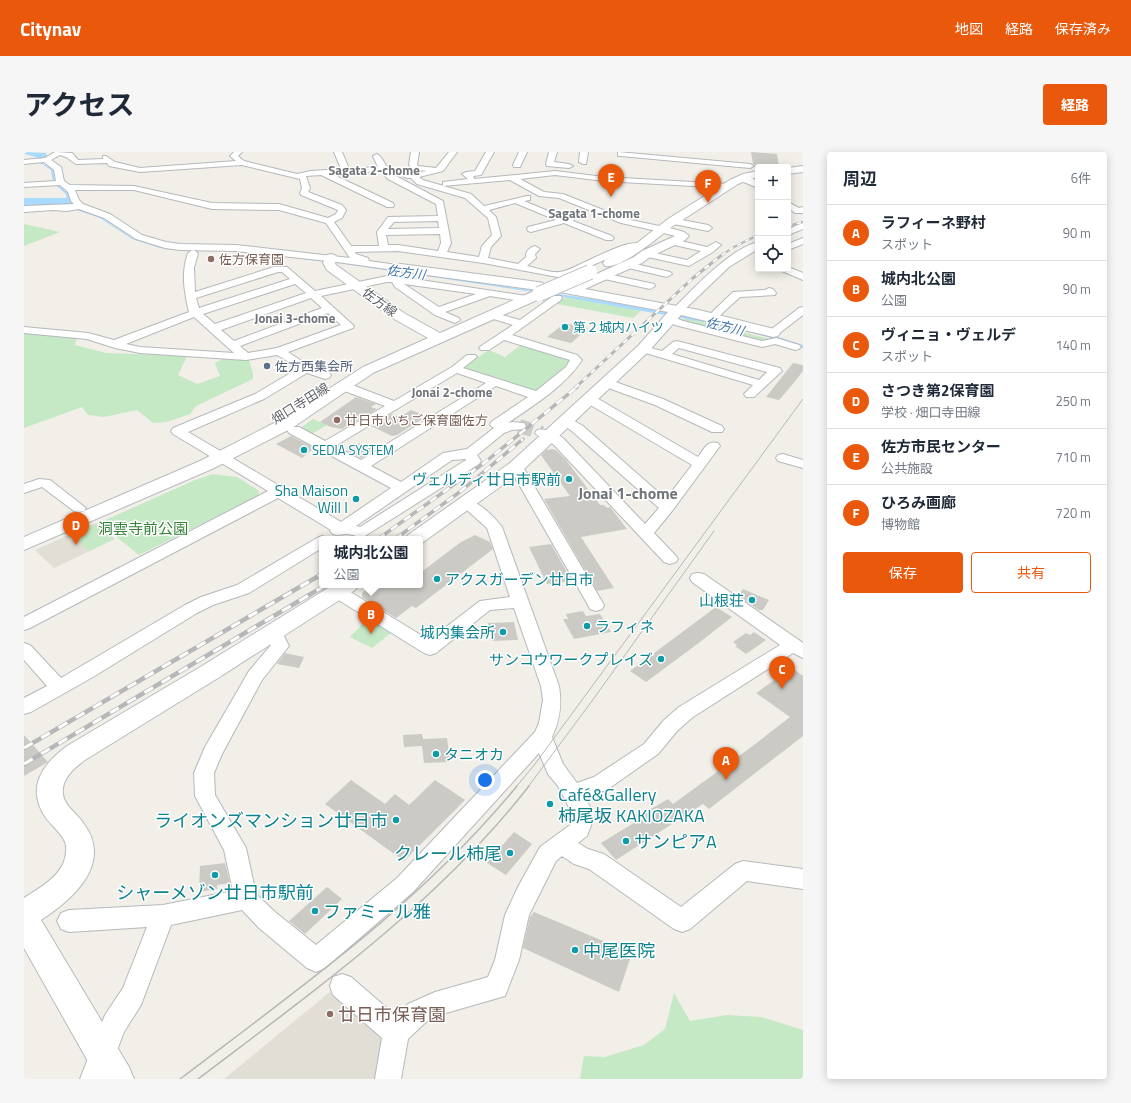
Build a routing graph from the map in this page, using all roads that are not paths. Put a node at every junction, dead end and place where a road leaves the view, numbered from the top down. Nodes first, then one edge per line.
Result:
1 (238, 152) edge
2 (338, 152) edge
3 (415, 152) edge
4 (453, 152) edge
5 (490, 152) edge
6 (523, 152) edge
7 (553, 152) edge
8 (584, 152) edge
9 (62, 153) edge
10 (76, 153) edge
11 (621, 153) edge
12 (118, 156) dead end
13 (377, 156) dead end
14 (642, 156) junction
15 (44, 160) junction
16 (24, 162) edge
17 (108, 162) junction
18 (242, 162) junction
19 (583, 162) dead end
20 (622, 163) dead end
21 (517, 165) dead end
22 (384, 169) junction
23 (753, 169) edge
24 (803, 169) edge
25 (440, 170) junction
26 (791, 170) edge
27 (346, 171) junction
28 (322, 172) junction
29 (639, 173) junction
30 (569, 174) junction
31 (53, 175) junction
32 (301, 175) junction
33 (412, 175) junction
34 (24, 178) edge
35 (391, 178) junction
36 (512, 178) junction
37 (742, 178) junction
38 (474, 181) junction
39 (319, 182) dead end
40 (341, 182) junction
41 (446, 184) dead end
42 (755, 184) edge
43 (24, 185) edge
44 (60, 185) junction
45 (328, 185) dead end
46 (729, 186) junction
47 (542, 194) junction
48 (24, 200) edge
49 (516, 201) junction
50 (573, 201) junction
51 (390, 205) dead end
52 (791, 206) edge
53 (77, 207) junction
54 (35, 208) junction
55 (24, 209) edge
56 (482, 209) junction
57 (541, 210) junction
58 (803, 210) edge
59 (599, 211) junction
60 (527, 214) dead end
61 (32, 218) dead end
62 (442, 218) junction
63 (566, 220) junction
64 (328, 221) junction
65 (803, 226) edge
66 (671, 227) junction
67 (708, 228) dead end
68 (531, 230) dead end
69 (444, 231) junction
70 (791, 231) edge
71 (380, 232) junction
72 (609, 238) dead end
73 (803, 241) edge
74 (755, 247) edge
75 (791, 247) edge
76 (384, 248) junction
77 (348, 249) junction
78 (535, 249) dead end
79 (643, 250) junction
80 (791, 250) edge
81 (203, 251) junction
82 (166, 252) dead end
83 (798, 253) dead end
84 (442, 254) junction
85 (483, 260) junction
86 (330, 262) junction
87 (610, 263) junction
88 (627, 265) junction
89 (520, 267) junction
90 (440, 272) junction
91 (791, 272) edge
92 (398, 274) junction
93 (591, 274) junction
94 (667, 274) dead end
95 (803, 277) edge
96 (296, 280) junction
97 (356, 285) junction
98 (650, 286) dead end
99 (769, 291) dead end
100 (488, 293) junction
101 (535, 293) junction
102 (314, 294) junction
103 (561, 295) junction
104 (191, 296) junction
105 (330, 309) junction
106 (803, 310) edge
107 (438, 311) junction
108 (195, 313) junction
109 (491, 315) junction
110 (675, 315) junction
111 (712, 317) junction
112 (455, 320) dead end
113 (522, 324) junction
114 (212, 329) junction
115 (24, 330) edge
116 (504, 336) junction
117 (435, 337) junction
118 (792, 343) edge
119 (115, 344) junction
120 (232, 345) junction
121 (485, 348) dead end
122 (643, 349) junction
123 (279, 351) junction
124 (766, 352) dead end
125 (664, 356) junction
126 (246, 357) junction
127 (471, 357) dead end
128 (753, 365) junction
129 (305, 369) junction
130 (456, 369) junction
131 (325, 375) dead end
132 (495, 382) junction
133 (607, 383) junction
134 (760, 384) junction
135 (343, 386) junction
136 (750, 394) dead end
137 (538, 396) junction
138 (591, 400) junction
139 (394, 405) junction
140 (566, 422) junction
141 (519, 426) tunnel mouth
142 (717, 429) dead end
143 (294, 430) dead end
144 (547, 435) junction
145 (713, 446) dead end
146 (324, 447) junction
147 (469, 454) junction
148 (216, 455) junction
149 (448, 456) junction
150 (783, 458) dead end
151 (700, 464) junction
152 (803, 464) edge
153 (361, 466) junction
154 (516, 467) junction
155 (426, 472) junction
156 (444, 480) junction
157 (402, 488) junction
158 (24, 489) edge
159 (278, 492) junction
160 (466, 503) junction
161 (79, 508) junction
162 (667, 508) junction
163 (340, 529) junction
164 (24, 531) edge
165 (645, 533) junction
166 (330, 536) edge
167 (419, 536) edge
168 (319, 543) edge
169 (24, 544) edge
170 (670, 559) dead end
171 (698, 578) dead end
172 (343, 589) edge
173 (521, 602) junction
174 (596, 605) dead end
175 (24, 624) edge
176 (274, 632) junction
177 (798, 649) edge
178 (24, 650) edge
179 (59, 688) junction
180 (24, 707) edge
181 (542, 737) junction
182 (573, 794) junction
183 (561, 844) junction
184 (803, 878) edge
185 (246, 900) junction
186 (24, 915) edge
187 (163, 916) junction
188 (24, 919) edge
189 (69, 921) dead end
190 (342, 986) dead end
191 (396, 1033) junction
192 (104, 1071) edge
193 (388, 1079) edge

1 - 18 street
2 - 27 street
3 - 25 street
4 - 25 street
5 - 38 street
6 - 21 street
7 - 30 street
8 - 19 street
9 - 10 street
9 - 15 street
9 - 17 street
11 - 14 street
11 - 20 street
12 - 17 street
13 - 22 street
14 - 23 street
14 - 29 street
15 - 16 street
15 - 31 street
17 - 18 street
18 - 32 street
22 - 27 street
22 - 35 street
23 - 37 street
24 - 26 street
25 - 33 street
27 - 28 street
28 - 32 street
28 - 40 street
29 - 30 street
29 - 46 street
30 - 36 street
31 - 34 street
31 - 44 street
32 - 39 street
32 - 64 street
33 - 35 street
33 - 56 street
35 - 62 street
36 - 38 street
36 - 47 street
37 - 42 street
37 - 46 street
38 - 41 street
40 - 45 street
40 - 51 street
43 - 44 street
44 - 53 street
44 - 64 street
46 - 66 street
47 - 49 street
47 - 50 street
48 - 53 street
49 - 56 street
49 - 57 street
50 - 57 street
50 - 59 street
52 - 58 street
53 - 54 street
53 - 81 street
54 - 55 street
54 - 61 street
56 - 85 street
57 - 60 street
57 - 63 street
59 - 63 street
59 - 66 street
62 - 69 street
62 - 71 street
63 - 68 street
63 - 72 street
64 - 77 street
65 - 70 street
66 - 67 street
66 - 79 street
66 - 79 street
66 - 79 street
66 - 87 street
69 - 71 street
69 - 84 street
71 - 76 street
73 - 75 street
74 - 110 street
76 - 77 street
76 - 84 street
77 - 90 street
78 - 89 street
79 - 87 street
79 - 88 street
79 - 93 street
80 - 83 street
81 - 82 street
81 - 86 street
81 - 104 street
84 - 85 street
85 - 89 street
86 - 92 street
86 - 97 street, 佐方線
87 - 93 street
88 - 93 street
88 - 94 street
89 - 93 street
90 - 92 street
90 - 101 street
91 - 95 street
92 - 97 street
92 - 100 street
92 - 107 street
93 - 98 street
93 - 101 street, bridge
93 - 103 street
96 - 102 street
96 - 104 street
96 - 108 street
97 - 102 street
97 - 117 street, 佐方線
99 - 111 street
100 - 101 street
100 - 107 street
101 - 109 street
101 - 117 street
102 - 105 street
102 - 114 street
103 - 110 street
103 - 113 street
104 - 108 street
105 - 120 street
105 - 123 street
106 - 118 street
107 - 112 street
108 - 114 street
108 - 119 street
109 - 113 street
109 - 117 street
110 - 111 street
110 - 118 street
110 - 122 street
111 - 118 street
113 - 116 street
114 - 120 street
115 - 119 street
116 - 121 street
116 - 137 street
117 - 135 street
117 - 148 street, 畑口寺田線
119 - 126 street
120 - 126 street
122 - 125 street
122 - 133 street
123 - 126 street
123 - 129 street
124 - 128 street
125 - 128 street
125 - 134 street
127 - 130 street
128 - 134 street
129 - 131 street
129 - 148 street
130 - 132 street
130 - 139 street
132 - 137 street
132 - 153 street
133 - 138 street
133 - 142 street
134 - 136 street
135 - 139 street
135 - 148 street
137 - 149 street
138 - 140 street
138 - 151 street
139 - 146 street
140 - 144 street
140 - 162 street
141 - 147 street
143 - 146 street
144 - 154 street
144 - 165 street
145 - 151 street
146 - 153 street
147 - 149 street
147 - 156 street
148 - 159 street
148 - 161 street
148 - 169 street, 畑口寺田線
149 - 155 street
150 - 152 street
151 - 162 street
153 - 157 street
154 - 160 street
154 - 174 street
155 - 156 street
155 - 157 street
156 - 163 street
157 - 163 street
158 - 161 street
159 - 163 street
159 - 175 street
160 - 167 street
160 - 173 street
161 - 164 street
162 - 165 street
163 - 166 street
165 - 170 street
168 - 179 street
171 - 177 street
172 - 173 street
172 - 176 street
173 - 181 street
176 - 185 street
176 - 186 street
177 - 182 street
178 - 179 street
179 - 180 street
181 - 182 street
181 - 185 street
182 - 183 street
183 - 184 street
183 - 191 street
185 - 187 street
187 - 189 street
187 - 192 street
188 - 192 street
190 - 191 street
191 - 193 street

